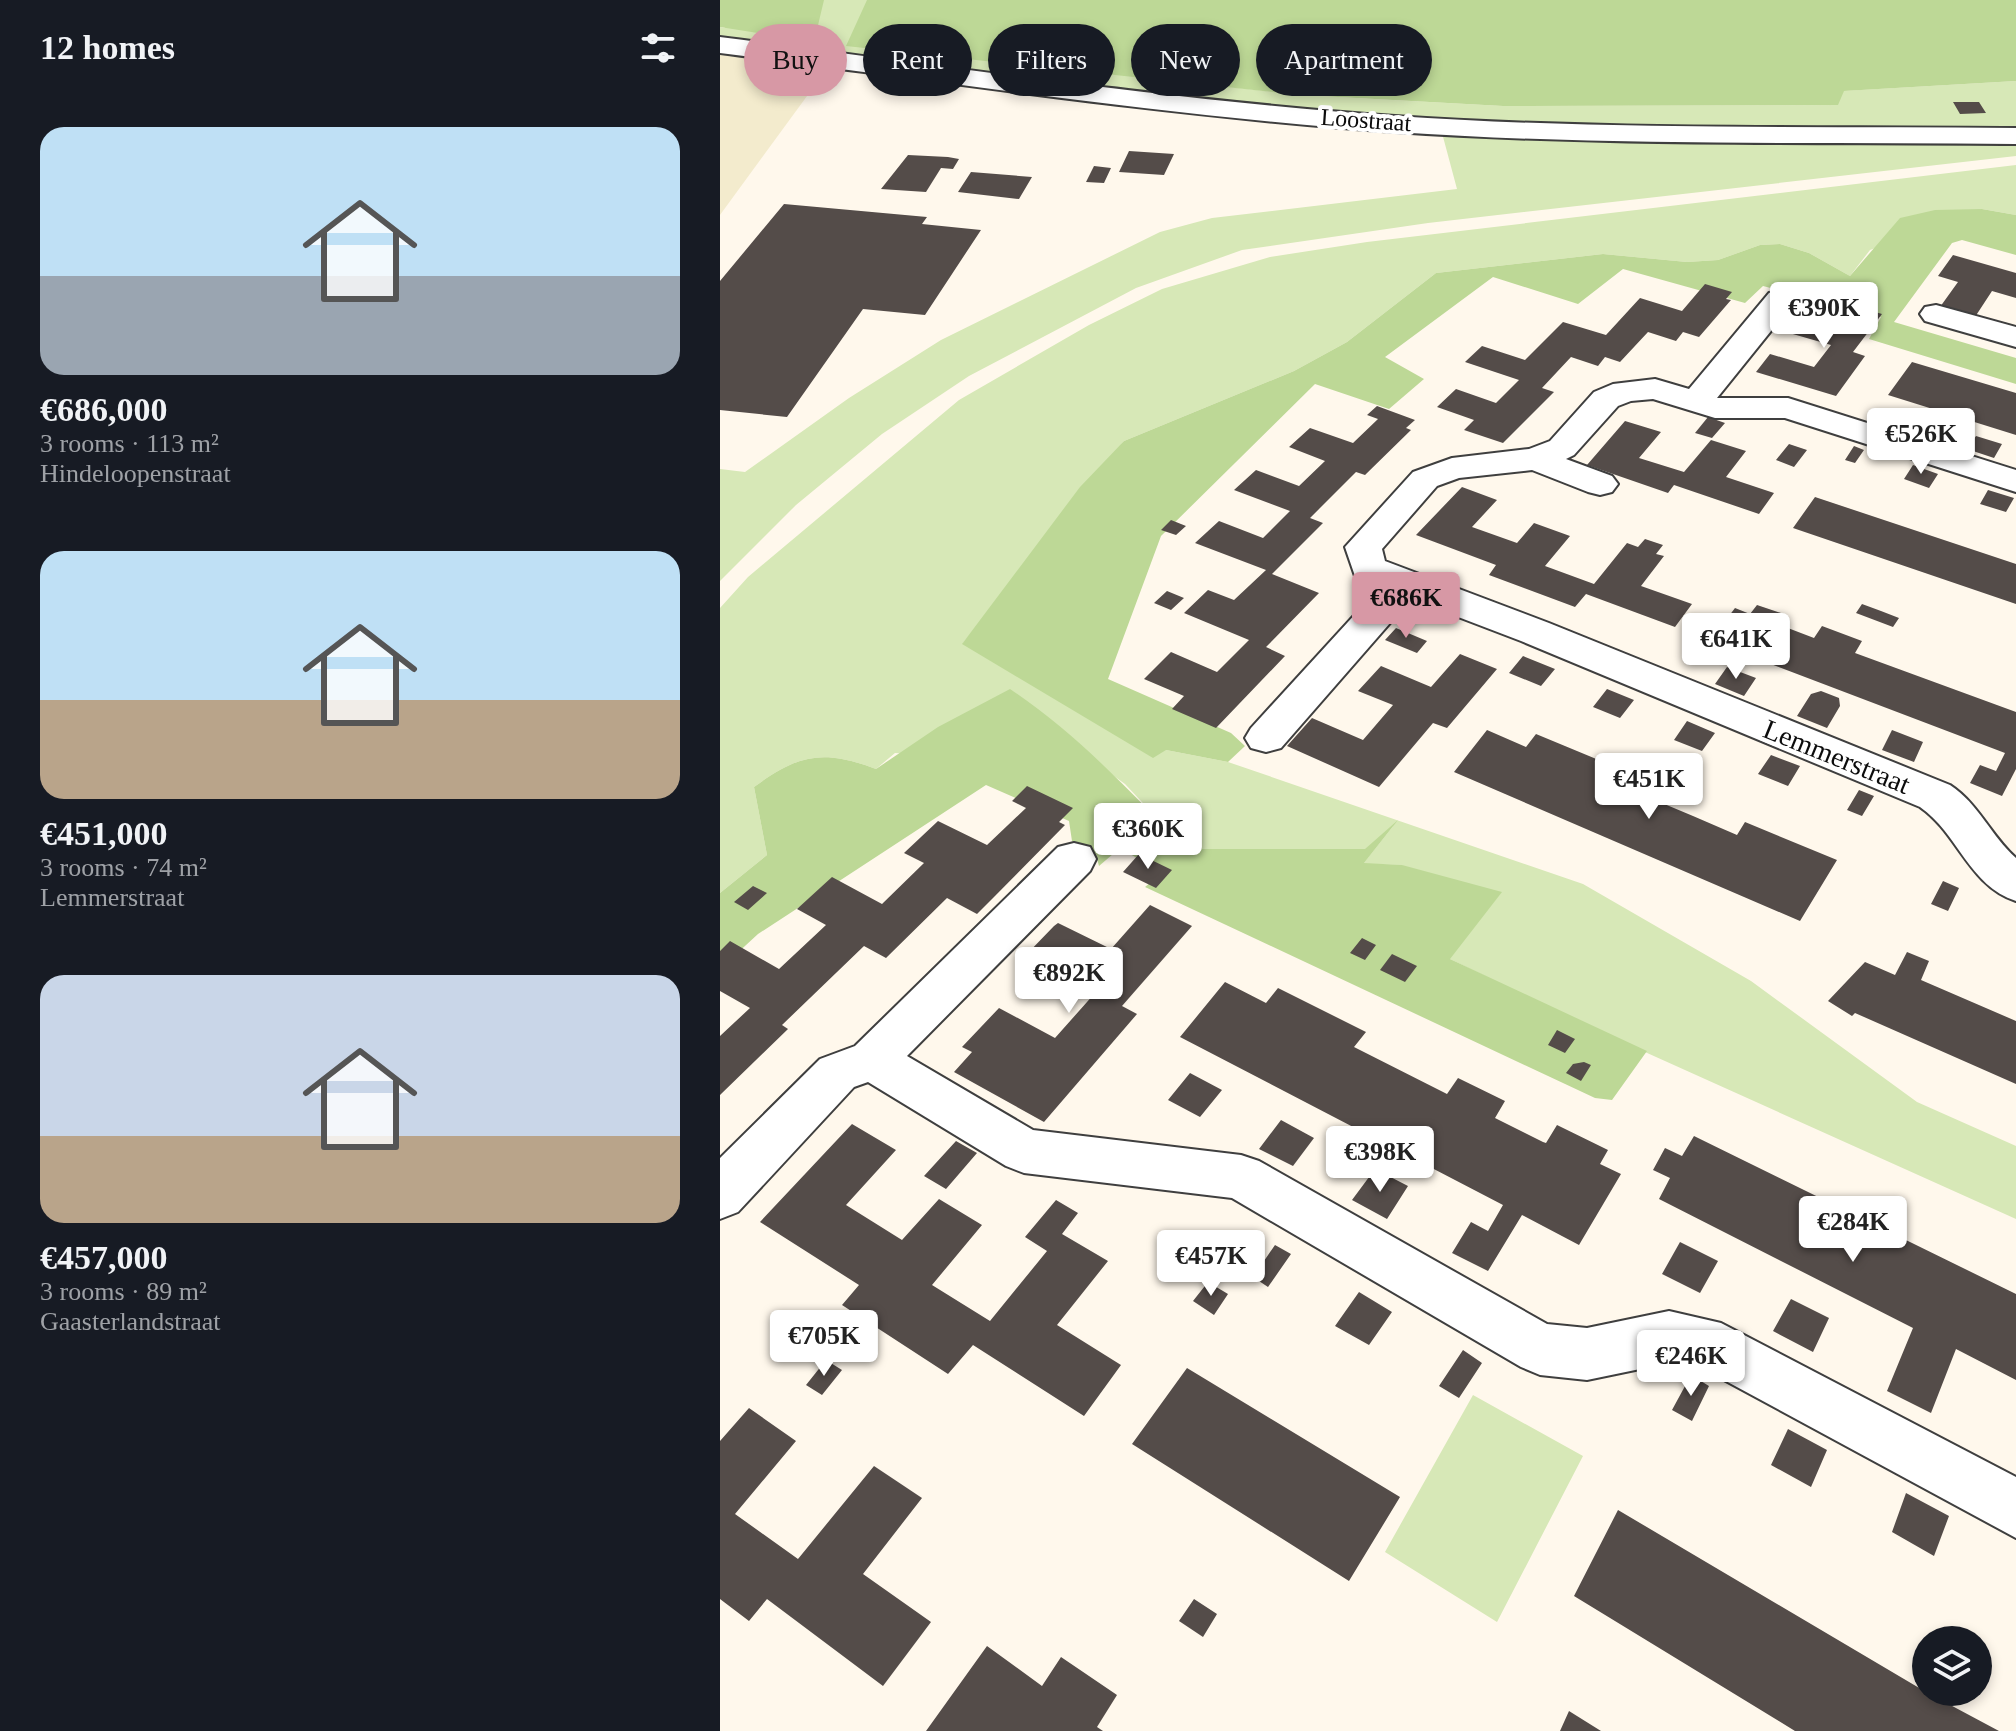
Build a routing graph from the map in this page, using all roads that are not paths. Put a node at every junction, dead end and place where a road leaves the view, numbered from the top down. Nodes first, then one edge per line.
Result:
1 (720, 45) edge
2 (2016, 136) edge
3 (1780, 300) dead end
4 (1936, 314) dead end
5 (2016, 337) edge
6 (1696, 402) junction
7 (1535, 459) junction
8 (2016, 481) edge
9 (1600, 484) dead end
10 (1404, 583) junction
11 (1266, 738) dead end
12 (1074, 859) dead end
13 (2016, 884) edge
14 (872, 1060) junction
15 (720, 1196) edge
16 (2016, 1509) edge

1 - 2 street, Loostraat
3 - 6 street
4 - 5 street
6 - 7 street
6 - 8 street
7 - 9 street
7 - 10 street, Lemmerstraat
10 - 11 street
10 - 13 street, Lemmerstraat
12 - 14 street
14 - 15 street
14 - 16 street

